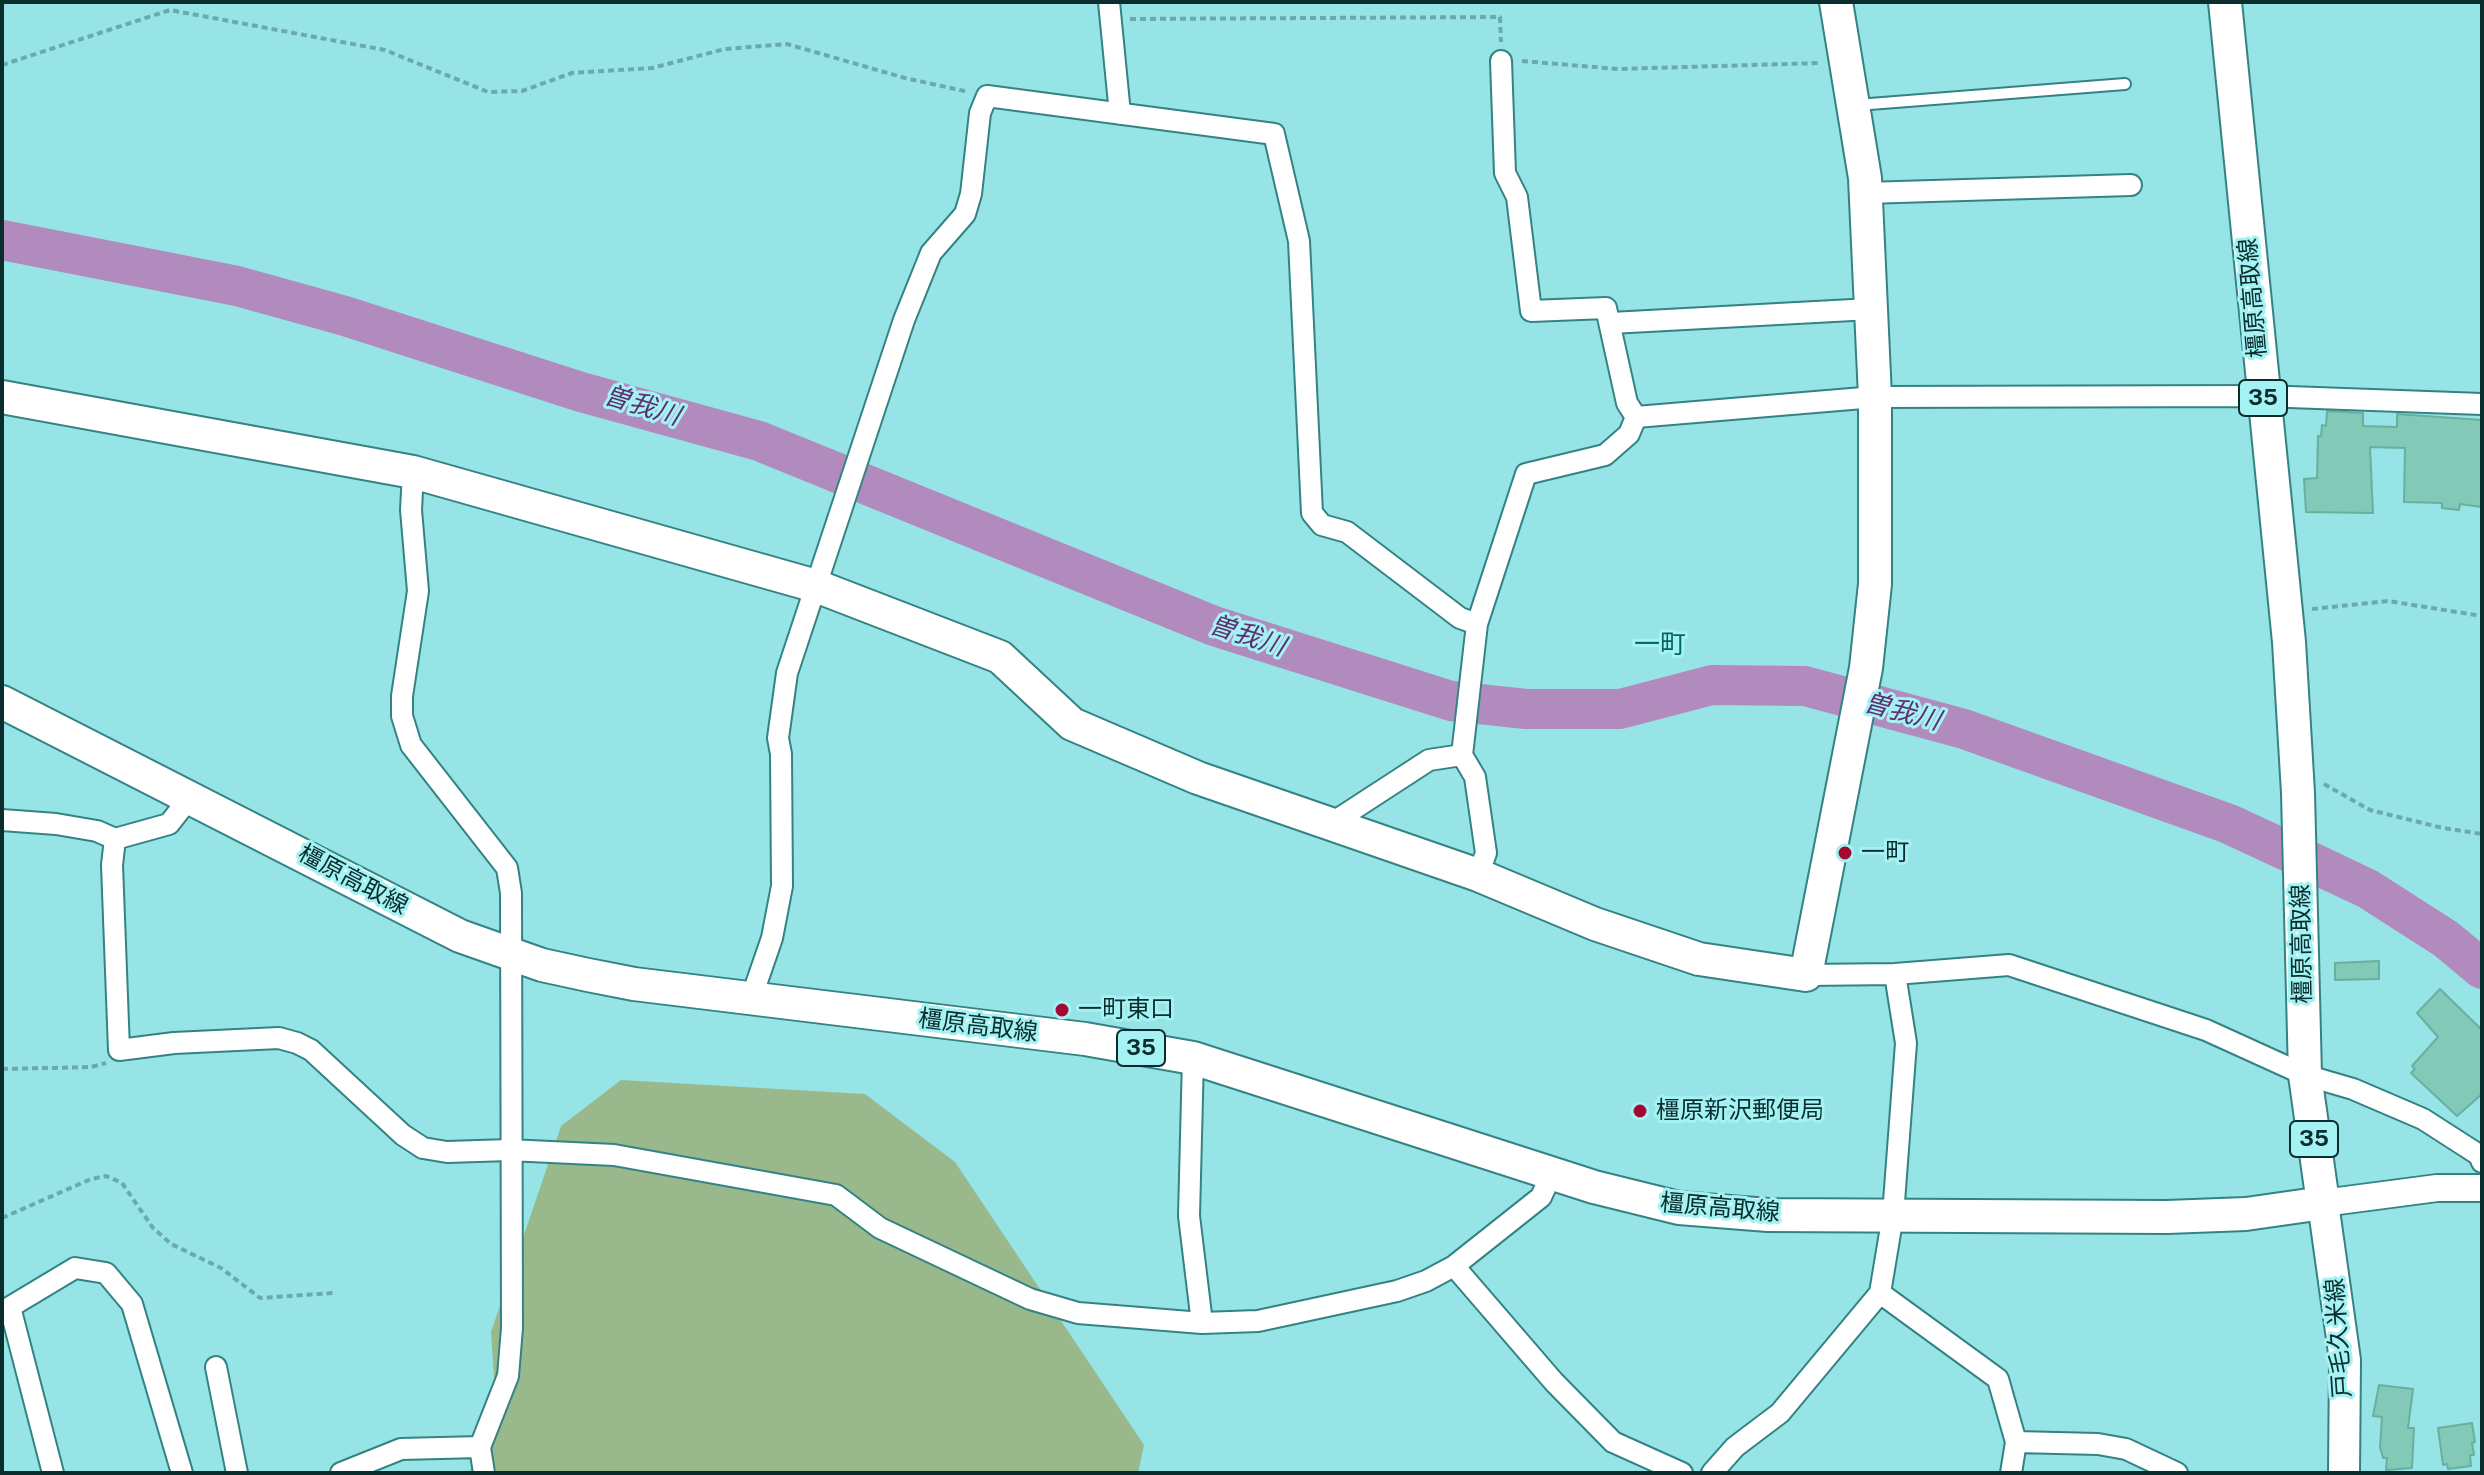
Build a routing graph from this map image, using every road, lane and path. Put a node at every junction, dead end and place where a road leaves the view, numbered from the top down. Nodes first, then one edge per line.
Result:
1 (1836, 2) edge
2 (2225, 2) edge
3 (1110, 11) edge
4 (1501, 61) junction
5 (1847, 62) junction
6 (2, 65) edge
7 (2125, 84) dead end
8 (987, 96) junction
9 (1855, 105) junction
10 (1120, 114) junction
11 (2131, 185) dead end
12 (1865, 193) junction
13 (1871, 309) junction
14 (1611, 323) junction
15 (2262, 396) junction
16 (2, 397) edge
17 (1875, 397) junction
18 (2482, 404) edge
19 (1636, 417) junction
20 (413, 472) junction
21 (816, 586) junction
22 (2286, 613) junction
23 (2482, 616) edge
24 (1477, 624) junction
25 (2, 702) edge
26 (1462, 749) junction
27 (2298, 787) junction
28 (191, 796) junction
29 (2, 820) edge
30 (1329, 825) junction
31 (2482, 834) edge
32 (115, 839) junction
33 (1478, 875) junction
34 (509, 954) junction
35 (1895, 974) junction
36 (1806, 975) junction
37 (751, 999) junction
38 (119, 1050) junction
39 (1193, 1058) junction
40 (2, 1069) edge
41 (2305, 1075) junction
42 (509, 1150) junction
43 (2482, 1162) edge
44 (1552, 1173) junction
45 (2482, 1188) edge
46 (2323, 1203) junction
47 (1893, 1215) junction
48 (2, 1218) edge
49 (1454, 1266) junction
50 (333, 1293) dead end
51 (1880, 1293) junction
52 (1202, 1323) junction
53 (216, 1367) dead end
54 (2016, 1442) junction
55 (480, 1447) junction
56 (53, 1473) edge
57 (182, 1473) edge
58 (237, 1473) edge
59 (341, 1473) edge
60 (484, 1473) edge
61 (1682, 1473) edge
62 (1712, 1473) edge
63 (2011, 1473) edge
64 (2177, 1473) edge
65 (2344, 1473) edge

1 - 5 main road
2 - 15 main road, 橿原高取線 / 35
3 - 4 path
3 - 10 street
4 - 5 path
4 - 14 street
5 - 9 main road
6 - 8 path
7 - 9 lane
8 - 10 street
8 - 21 street
9 - 12 main road
10 - 24 street
11 - 12 street
12 - 13 main road
13 - 14 street
13 - 17 main road
14 - 19 street
15 - 17 street
15 - 18 street
15 - 22 main road, 橿原高取線 / 35
16 - 20 main road
17 - 19 street
17 - 36 main road
19 - 24 street
20 - 21 main road
20 - 34 street
21 - 30 main road
21 - 37 street
22 - 23 path
22 - 27 main road, 橿原高取線 / 35
24 - 26 street
25 - 28 main road, 橿原高取線 / 35
26 - 30 street
26 - 33 street
27 - 31 path
27 - 41 main road, 橿原高取線 / 35
28 - 32 street
28 - 34 main road, 橿原高取線 / 35
29 - 32 street
30 - 33 main road
32 - 38 street
33 - 36 main road
34 - 37 main road, 橿原高取線 / 35
34 - 42 street
35 - 36 street
35 - 41 street
35 - 47 street
37 - 39 main road, 橿原高取線 / 35
38 - 40 path
38 - 42 street
39 - 44 main road, 橿原高取線 / 35
39 - 52 street
41 - 43 street
41 - 46 main road, 橿原高取線 / 35
42 - 52 street
42 - 55 street
44 - 47 main road, 橿原高取線 / 35
44 - 49 street
45 - 46 street
46 - 47 main road, 橿原高取線 / 35
46 - 65 main road, 戸毛久米線
47 - 51 street
48 - 50 path
49 - 52 street
49 - 61 street
51 - 54 street
51 - 62 street
53 - 58 street
54 - 63 street
54 - 64 street
55 - 59 street
55 - 60 street
56 - 57 street

